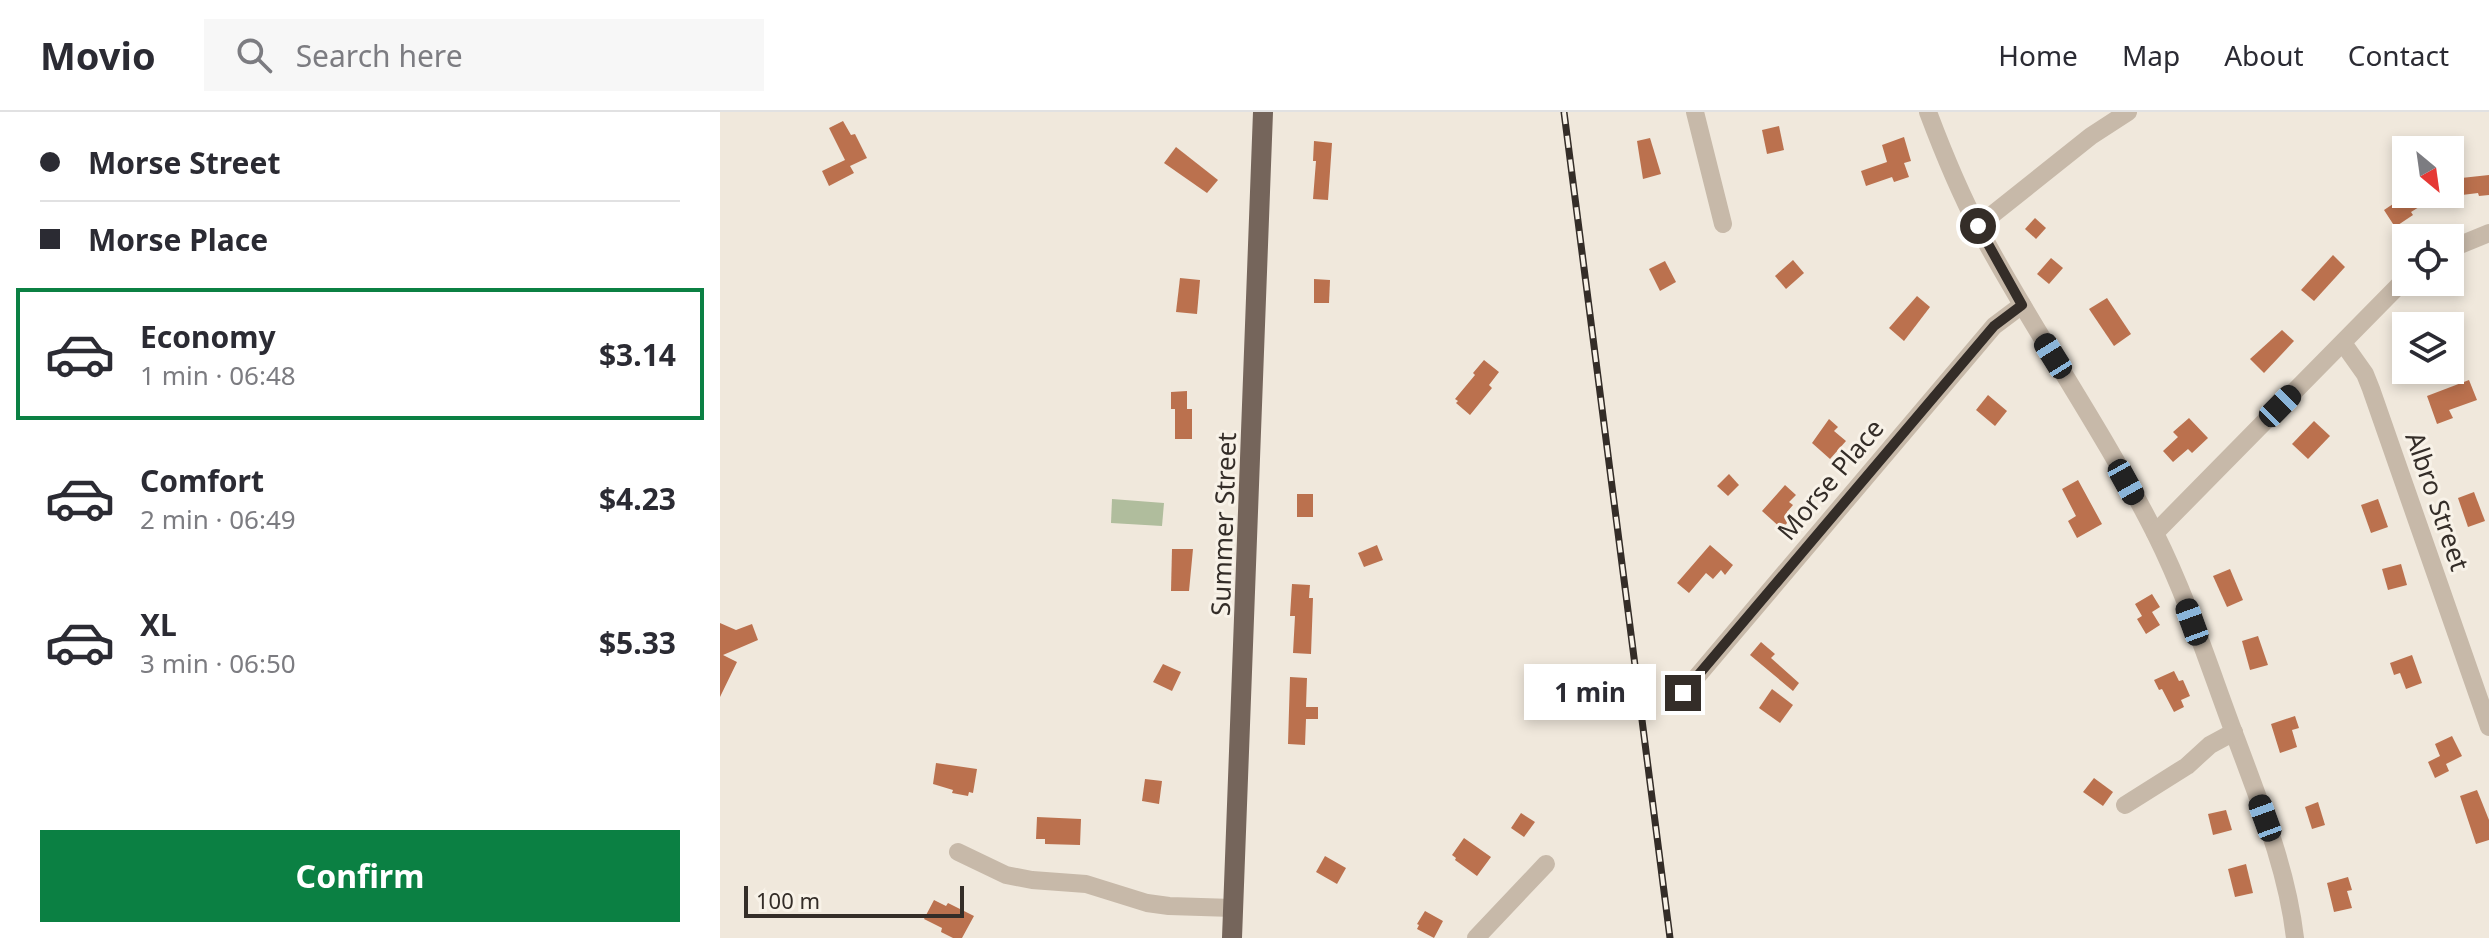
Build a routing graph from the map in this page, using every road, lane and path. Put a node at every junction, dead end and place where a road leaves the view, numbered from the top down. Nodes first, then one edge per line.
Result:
1 (1263, 112) edge
2 (1695, 112) edge
3 (1928, 112) edge
4 (2128, 112) edge
5 (1723, 224) dead end
6 (1978, 226) junction
7 (2489, 233) edge
8 (2464, 243) edge
9 (2392, 292) edge
10 (2022, 305) junction
11 (2343, 343) junction
12 (2155, 533) junction
13 (1683, 693) dead end
14 (2489, 727) edge
15 (2234, 732) junction
16 (2125, 805) dead end
17 (958, 852) dead end
18 (1546, 864) dead end
19 (1233, 908) junction
20 (1232, 938) edge
21 (1476, 938) edge
22 (2295, 938) edge

1 - 19 main road, Summer Street
2 - 5 street
3 - 6 street
4 - 6 street
6 - 10 street
7 - 8 street
9 - 11 street
10 - 12 street
10 - 13 street, Morse Place
11 - 12 street
11 - 14 street, Albro Street
12 - 15 street
15 - 16 street
15 - 22 street
17 - 19 street
18 - 21 street
19 - 20 main road, Summer Street

